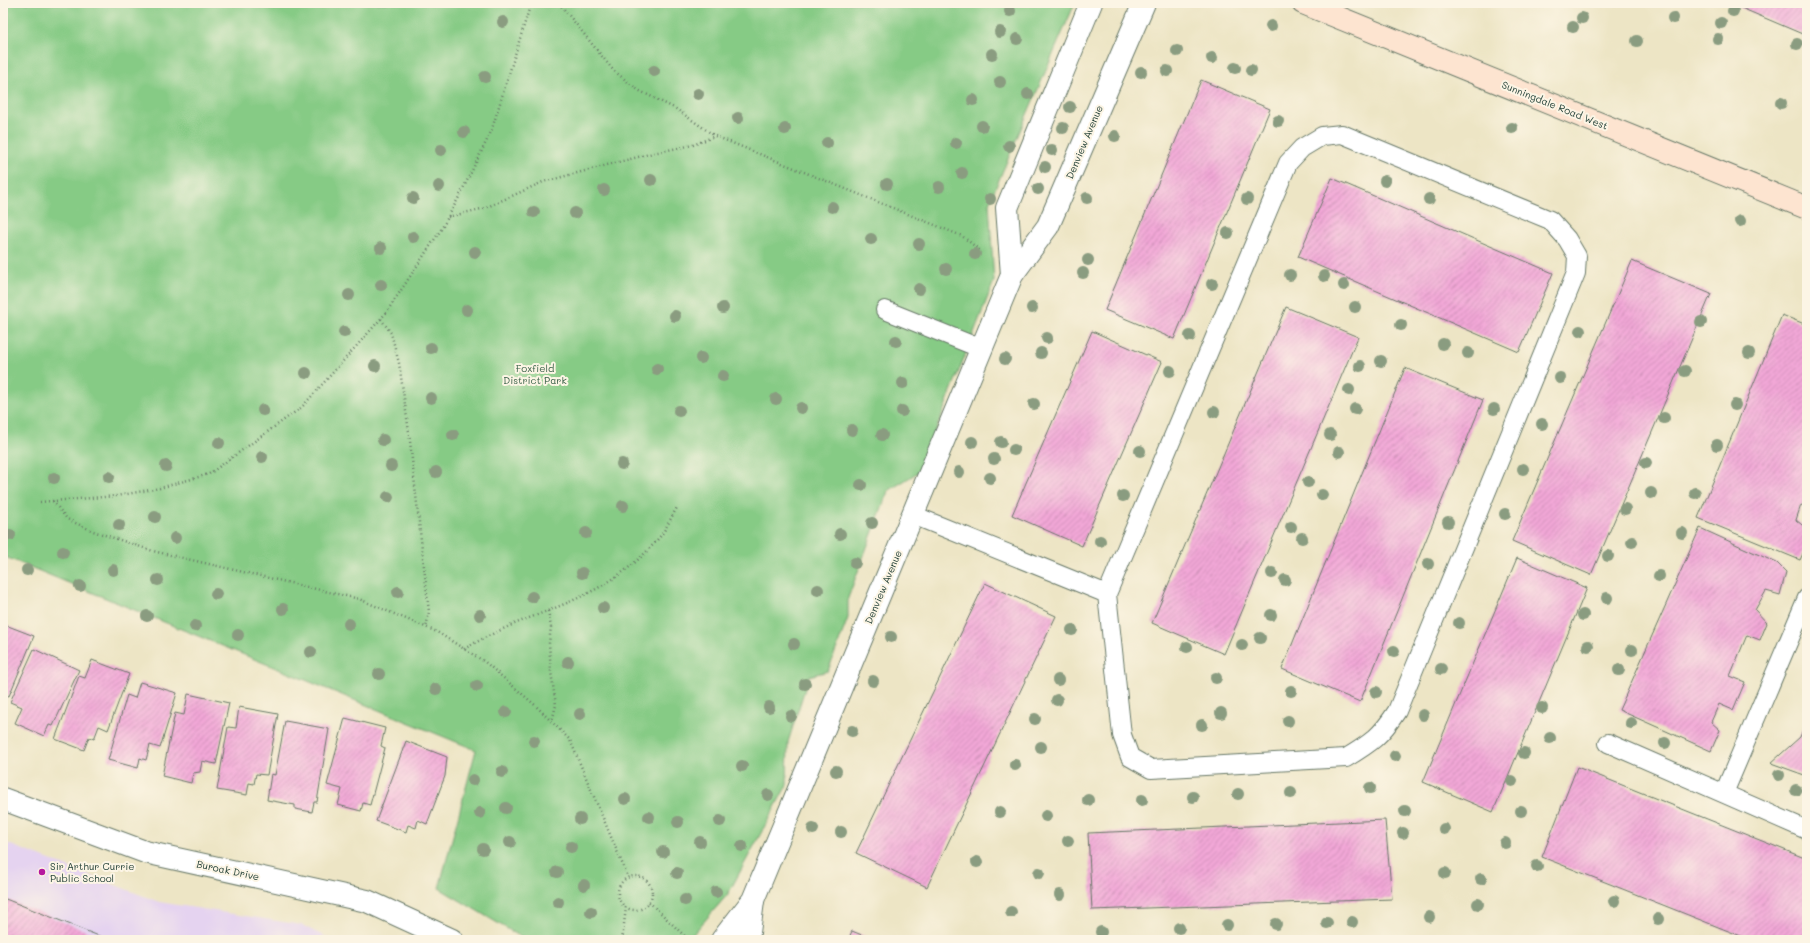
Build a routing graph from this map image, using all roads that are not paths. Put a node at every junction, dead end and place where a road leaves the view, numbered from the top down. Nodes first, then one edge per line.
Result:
1 (1091, 3) edge
2 (1144, 3) edge
3 (1303, 3) edge
4 (1807, 208) edge
5 (1012, 275) junction
6 (885, 310) dead end
7 (982, 348) junction
8 (913, 515) junction
9 (1107, 594) junction
10 (1807, 598) edge
11 (1608, 743) dead end
12 (1724, 793) junction
13 (3, 799) edge
14 (1807, 830) edge
15 (753, 900) junction
16 (452, 940) edge
17 (722, 940) edge
18 (748, 940) edge

1 - 5 street, Denview Avenue
2 - 5 street, Denview Avenue
3 - 4 main road, Sunningdale Road West
5 - 7 street, Denview Avenue
6 - 7 lane
7 - 8 street, Denview Avenue
8 - 9 lane
8 - 15 street, Denview Avenue
9 - 9 lane
10 - 12 lane
11 - 12 lane
12 - 14 lane
13 - 16 street, Buroak Drive
15 - 17 street, Denview Avenue
15 - 18 street, Denview Avenue

